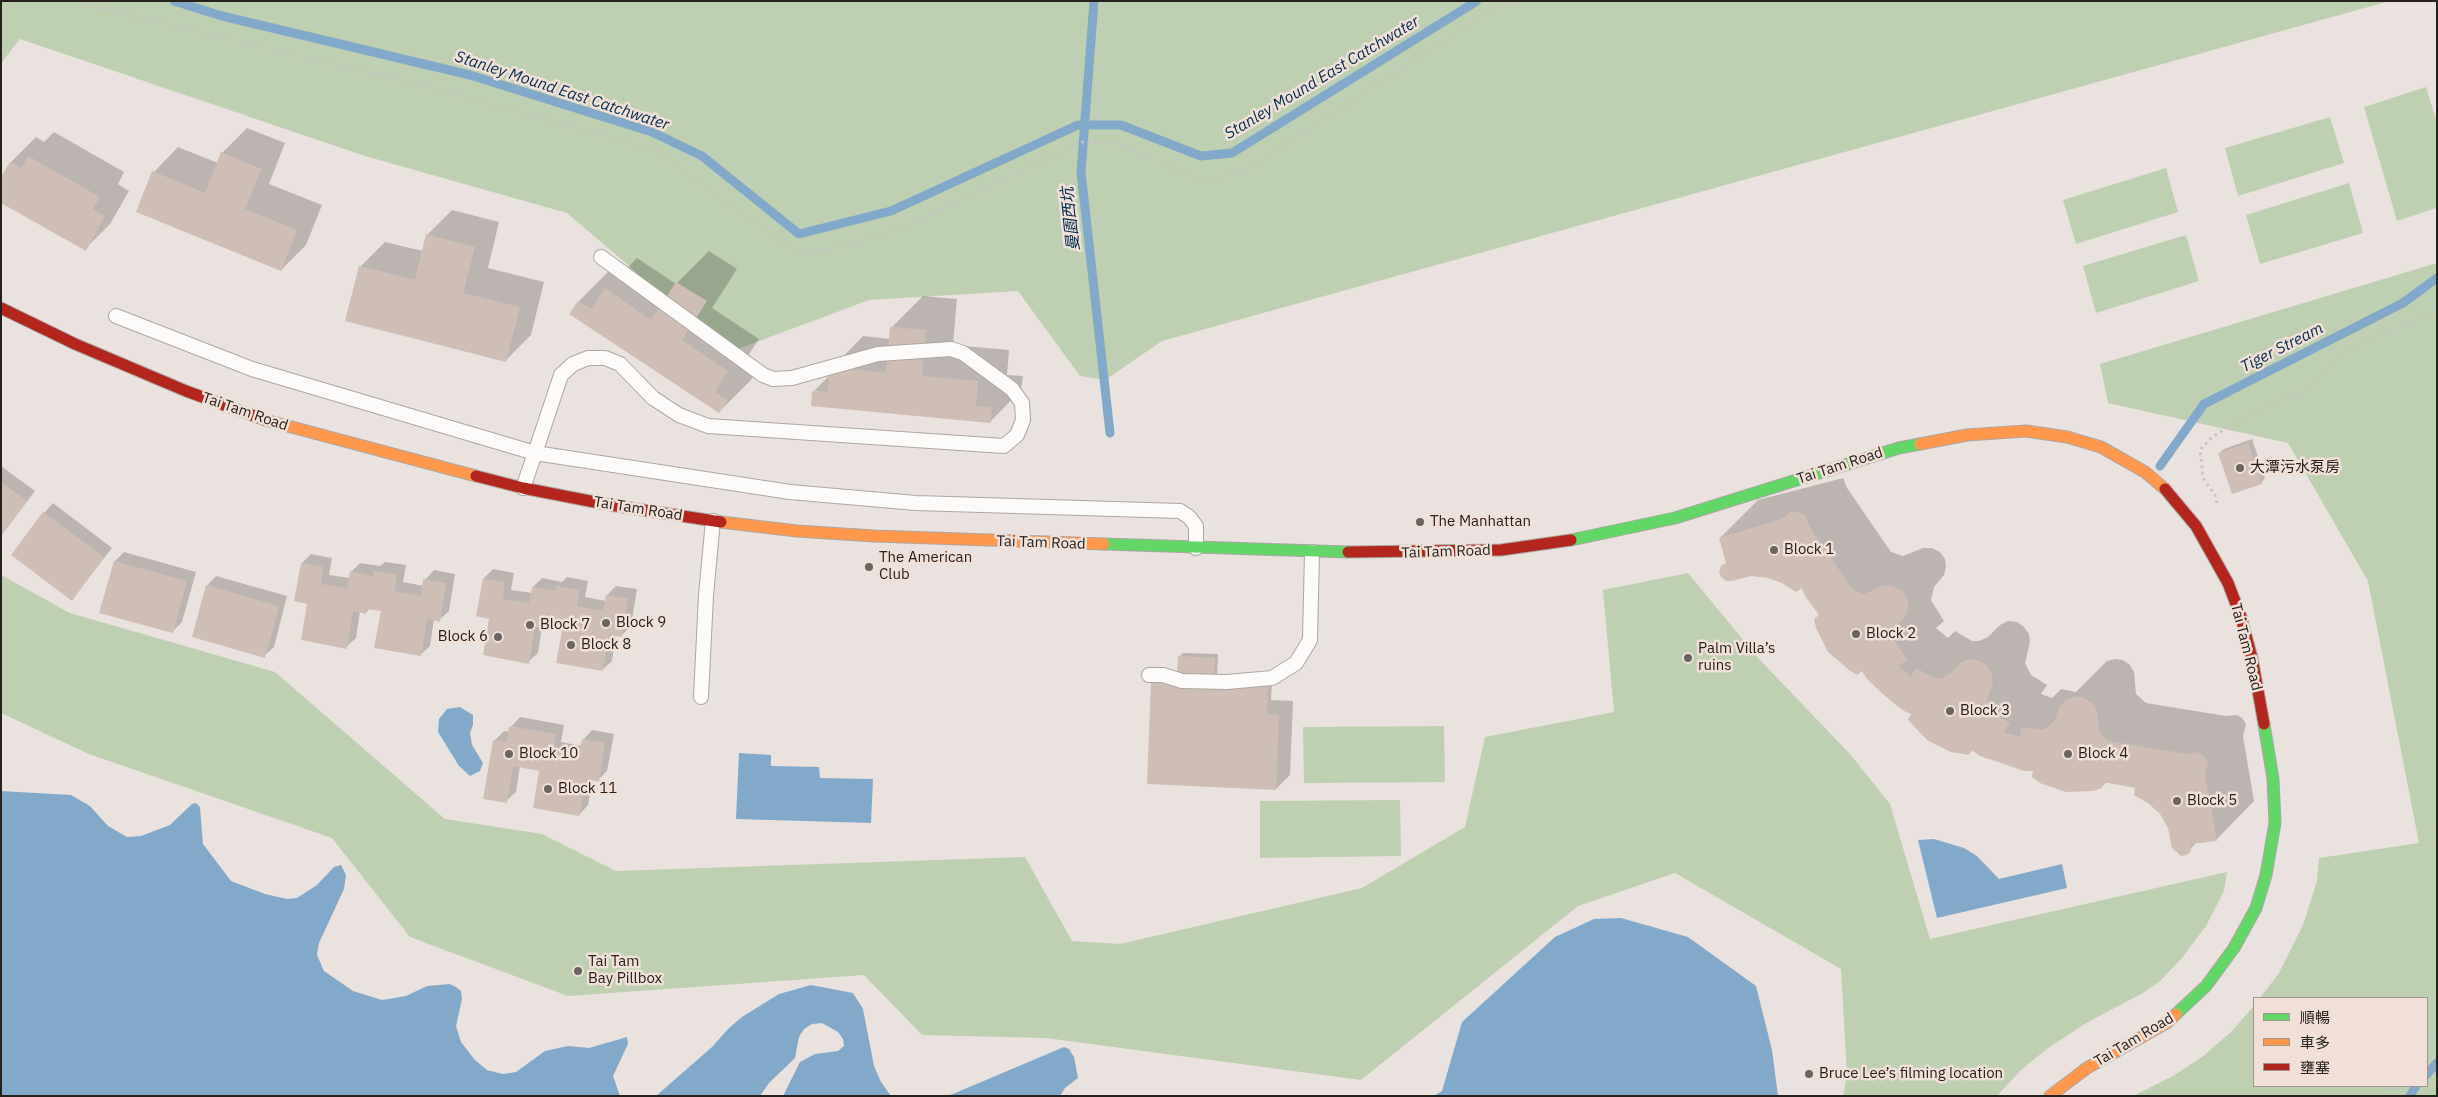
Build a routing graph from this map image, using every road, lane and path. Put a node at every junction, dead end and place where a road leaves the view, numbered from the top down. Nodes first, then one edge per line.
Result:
1 (84, 1) edge
2 (1519, 1) edge
3 (601, 257) dead end
4 (1, 308) edge
5 (2437, 310) edge
6 (116, 316) dead end
7 (535, 452) junction
8 (523, 488) junction
9 (2214, 495) dead end
10 (713, 521) junction
11 (1196, 548) junction
12 (1312, 552) junction
13 (1156, 675) dead end
14 (701, 697) dead end
15 (2437, 1034) edge
16 (2428, 1044) edge
17 (2050, 1096) edge

1 - 2 path
3 - 7 lane
4 - 8 main road, Tai Tam Road
5 - 9 path
6 - 7 lane
7 - 8 lane
7 - 11 lane
8 - 10 main road, Tai Tam Road
10 - 11 main road, Tai Tam Road
10 - 14 lane
11 - 12 main road, Tai Tam Road
12 - 13 lane
12 - 17 main road, Tai Tam Road
15 - 16 path

